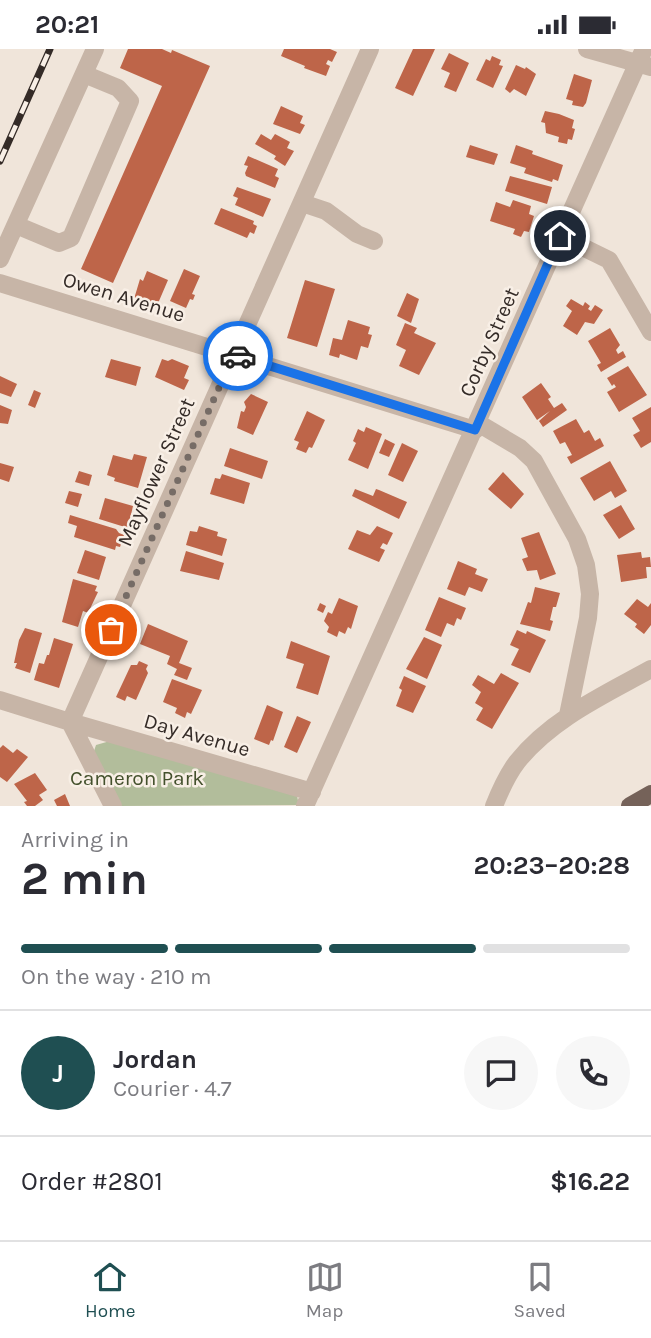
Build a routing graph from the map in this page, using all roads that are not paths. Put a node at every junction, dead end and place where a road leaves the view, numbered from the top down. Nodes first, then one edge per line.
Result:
1 (95, 49) edge
2 (370, 49) edge
3 (587, 49) edge
4 (644, 59) edge
5 (84, 74) junction
6 (302, 203) junction
7 (16, 225) junction
8 (560, 236) junction
9 (374, 241) dead end
10 (0, 259) edge
11 (0, 283) edge
12 (651, 332) edge
13 (234, 354) junction
14 (476, 427) junction
15 (651, 669) edge
16 (0, 700) edge
17 (568, 715) junction
18 (70, 722) junction
19 (651, 794) edge
20 (308, 799) edge
21 (113, 806) edge
22 (494, 806) edge
23 (630, 806) edge

1 - 5 street
2 - 6 street, Mayflower Street
3 - 4 street
4 - 8 street, Corby Street
5 - 7 street
5 - 7 street
6 - 9 street
6 - 13 street, Mayflower Street
7 - 10 street
8 - 12 street
8 - 14 street, Corby Street
11 - 13 street, Owen Avenue
13 - 14 street, Owen Avenue
13 - 18 street, Mayflower Street
14 - 17 street, Owen Avenue
14 - 20 street, Corby Street
15 - 17 street
16 - 18 street, Day Avenue
17 - 22 street
18 - 20 street, Day Avenue
18 - 21 street
19 - 23 main road

